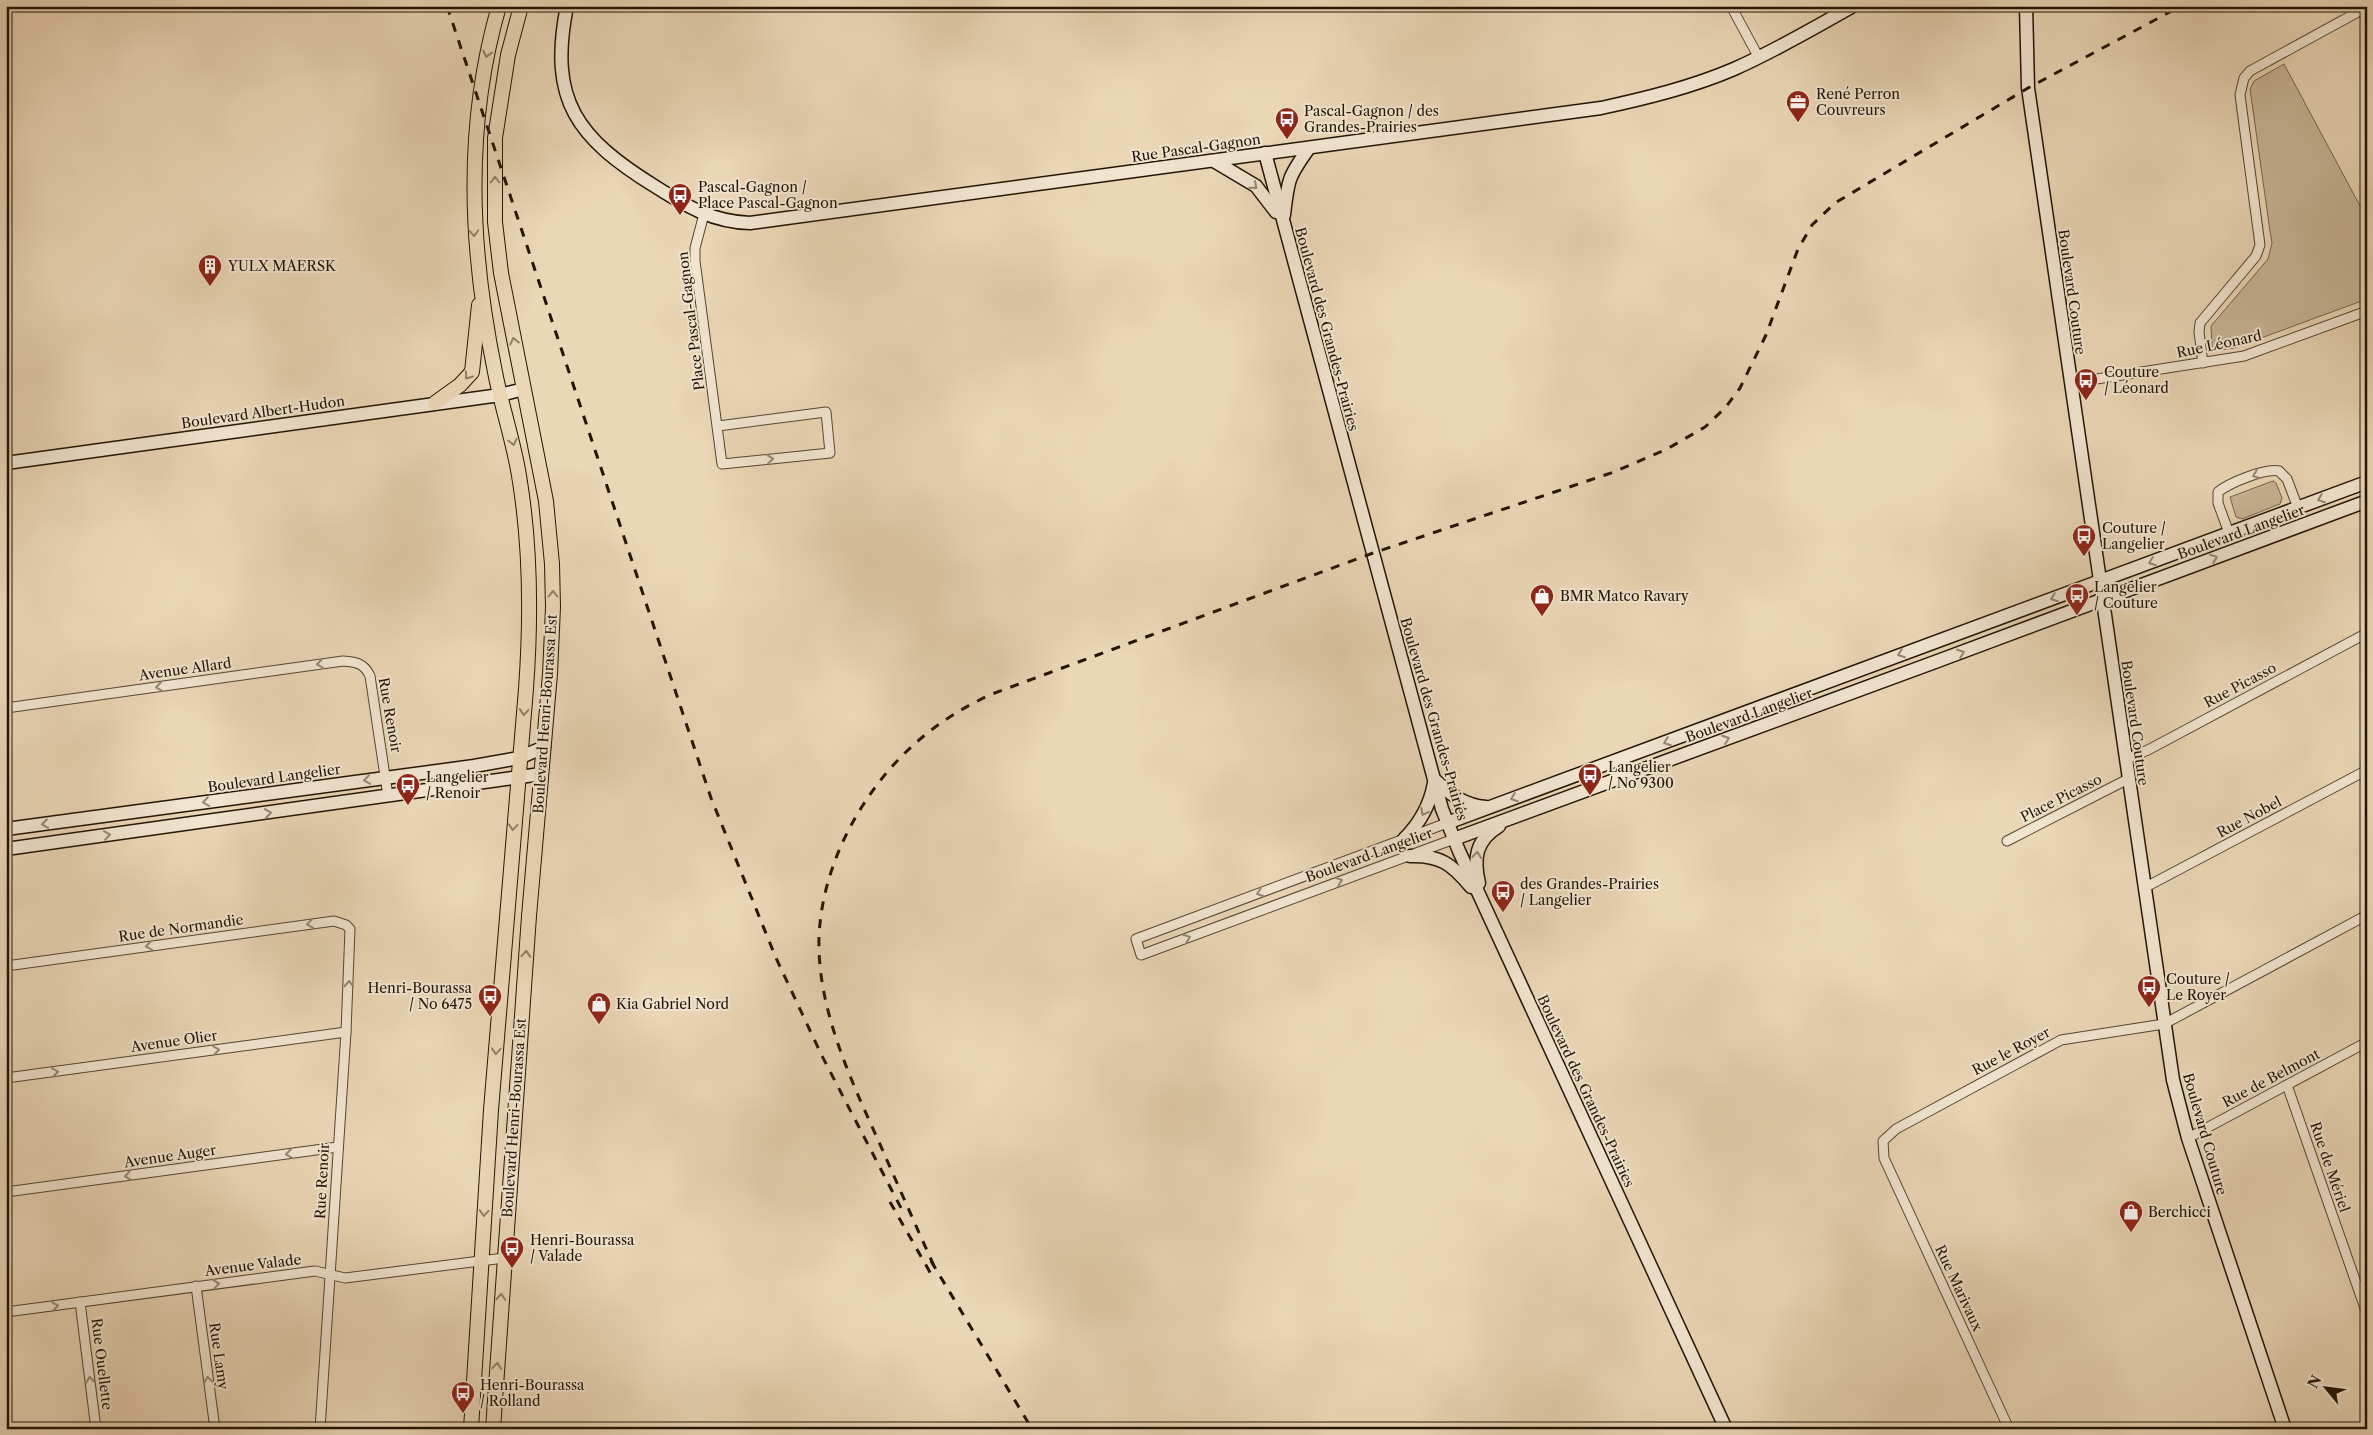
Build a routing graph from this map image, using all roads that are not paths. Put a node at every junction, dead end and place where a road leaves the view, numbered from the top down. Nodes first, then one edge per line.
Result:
1 (499, 6) edge
2 (521, 6) edge
3 (567, 6) edge
4 (1731, 6) edge
5 (1853, 6) edge
6 (2026, 6) edge
7 (2367, 7) edge
8 (1759, 58) junction
9 (1309, 148) junction
10 (1264, 153) junction
11 (1214, 161) junction
12 (704, 214) junction
13 (1283, 223) junction
14 (481, 295) junction
15 (2367, 311) edge
16 (2203, 363) junction
17 (2071, 383) junction
18 (524, 389) junction
19 (500, 394) junction
20 (435, 403) junction
21 (718, 426) junction
22 (6, 463) edge
23 (2367, 482) edge
24 (2367, 501) edge
25 (2298, 508) junction
26 (2229, 533) junction
27 (2100, 581) junction
28 (2102, 600) junction
29 (2367, 633) edge
30 (367, 669) joint
31 (6, 708) edge
32 (544, 747) junction
33 (519, 758) junction
34 (2126, 759) junction
35 (2367, 770) edge
36 (542, 774) junction
37 (386, 778) junction
38 (517, 778) junction
39 (2128, 779) junction
40 (1435, 780) junction
41 (388, 796) junction
42 (1489, 807) junction
43 (1516, 816) junction
44 (1447, 822) junction
45 (6, 829) edge
46 (1404, 839) junction
47 (1454, 839) junction
48 (2007, 841) dead end
49 (6, 849) edge
50 (1410, 856) junction
51 (2144, 888) junction
52 (1483, 903) junction
53 (2367, 915) edge
54 (351, 935) joint
55 (6, 966) edge
56 (2164, 1024) junction
57 (346, 1032) junction
58 (2367, 1042) edge
59 (6, 1078) edge
60 (2287, 1085) junction
61 (2188, 1138) junction
62 (338, 1147) junction
63 (1884, 1158) joint
64 (6, 1192) edge
65 (504, 1258) junction
66 (481, 1261) junction
67 (331, 1274) junction
68 (196, 1286) junction
69 (80, 1302) junction
70 (6, 1312) edge
71 (2367, 1314) edge
72 (96, 1429) edge
73 (215, 1429) edge
74 (320, 1429) edge
75 (471, 1429) edge
76 (493, 1429) edge
77 (1726, 1429) edge
78 (2009, 1429) edge
79 (2285, 1429) edge

1 -> 14 main road, Boulevard Henri-Bourassa Est
18 -> 2 main road, Boulevard Henri-Bourassa Est
3 - 12 main road, Rue Pascal-Gagnon
4 - 8 street
5 - 8 main road, Rue Pascal-Gagnon
6 - 17 main road, Boulevard Couture
7 - 16 street
8 - 9 main road, Rue Pascal-Gagnon
9 - 10 main road, Rue Pascal-Gagnon
9 - 13 main road
10 - 11 main road, Rue Pascal-Gagnon
10 - 13 main road, Boulevard des Grandes-Prairies
11 - 12 main road, Rue Pascal-Gagnon
11 -> 13 main road
12 - 21 street, Place Pascal-Gagnon
13 - 40 main road, Boulevard des Grandes-Prairies
14 - 19 main road, Boulevard Henri-Bourassa Est
14 -> 20 main road
15 - 16 street, Rue Léonard
16 - 17 street, Rue Léonard
17 - 27 main road, Boulevard Couture
18 - 19 main road, Boulevard Albert-Hudon
32 -> 18 main road, Boulevard Henri-Bourassa Est
19 - 20 main road, Boulevard Albert-Hudon
19 -> 33 main road, Boulevard Henri-Bourassa Est
20 - 22 main road, Boulevard Albert-Hudon
21 -> 21 street, Place Pascal-Gagnon
23 -> 25 main road, Boulevard Langelier
28 -> 24 main road, Boulevard Langelier
25 - 26 main road, Boulevard Langelier
25 -> 26 street, Boulevard Langelier
26 -> 27 main road, Boulevard Langelier
27 - 28 main road, Boulevard Couture
27 -> 42 main road, Boulevard Langelier
28 - 34 main road, Boulevard Couture
43 -> 28 main road, Boulevard Langelier
29 - 34 street, Rue Picasso
30 -> 31 street, Avenue Allard
30 - 37 street, Rue Renoir
32 - 33 main road, Boulevard Langelier
32 - 36 main road, Boulevard Henri-Bourassa Est
33 - 37 main road, Boulevard Langelier
33 - 38 main road, Boulevard Henri-Bourassa Est
34 - 39 main road, Boulevard Couture
35 - 51 street, Rue Nobel
36 - 38 main road
65 -> 36 main road, Boulevard Henri-Bourassa Est
37 - 41 street, Rue Renoir
37 -> 45 main road, Boulevard Langelier
38 - 41 main road
38 -> 66 main road, Boulevard Henri-Bourassa Est
39 - 48 street, Place Picasso
39 - 51 main road, Boulevard Couture
40 - 42 main road
40 - 44 main road, Boulevard des Grandes-Prairies
40 -> 46 main road
49 -> 41 main road
42 - 44 main road, Boulevard Langelier
43 - 47 main road, Boulevard Langelier
52 -> 43 main road
44 - 46 street, Boulevard Langelier
44 - 47 main road, Boulevard des Grandes-Prairies
46 -> 50 street, Boulevard Langelier
47 - 50 street, Boulevard Langelier
47 - 52 main road, Boulevard des Grandes-Prairies
50 - 52 main road
51 - 56 main road, Boulevard Couture
52 - 77 main road, Boulevard des Grandes-Prairies
53 - 56 street, Rue le Royer
54 -> 55 street, Rue de Normandie
57 -> 54 street, Rue Renoir
56 - 61 main road, Boulevard Couture
56 - 63 street, Rue le Royer
59 -> 57 street, Avenue Olier
57 - 62 street, Rue Renoir
58 - 60 street, Rue de Belmont
60 - 61 street, Rue de Belmont
60 - 71 street, Rue de Mériel
61 - 79 main road, Boulevard Couture
62 -> 64 street, Avenue Auger
62 - 67 street, Rue Renoir
63 - 78 street, Rue Marivaux
65 - 66 street, Avenue Valade
76 -> 65 main road, Boulevard Henri-Bourassa Est
66 - 67 street, Avenue Valade
66 - 75 main road, Boulevard Henri-Bourassa Est
68 -> 67 street, Avenue Valade
67 - 74 street, Rue Renoir
68 - 69 street, Avenue Valade
73 -> 68 street, Rue Lamy
70 -> 69 street, Avenue Valade
72 -> 69 street, Rue Ouellette

